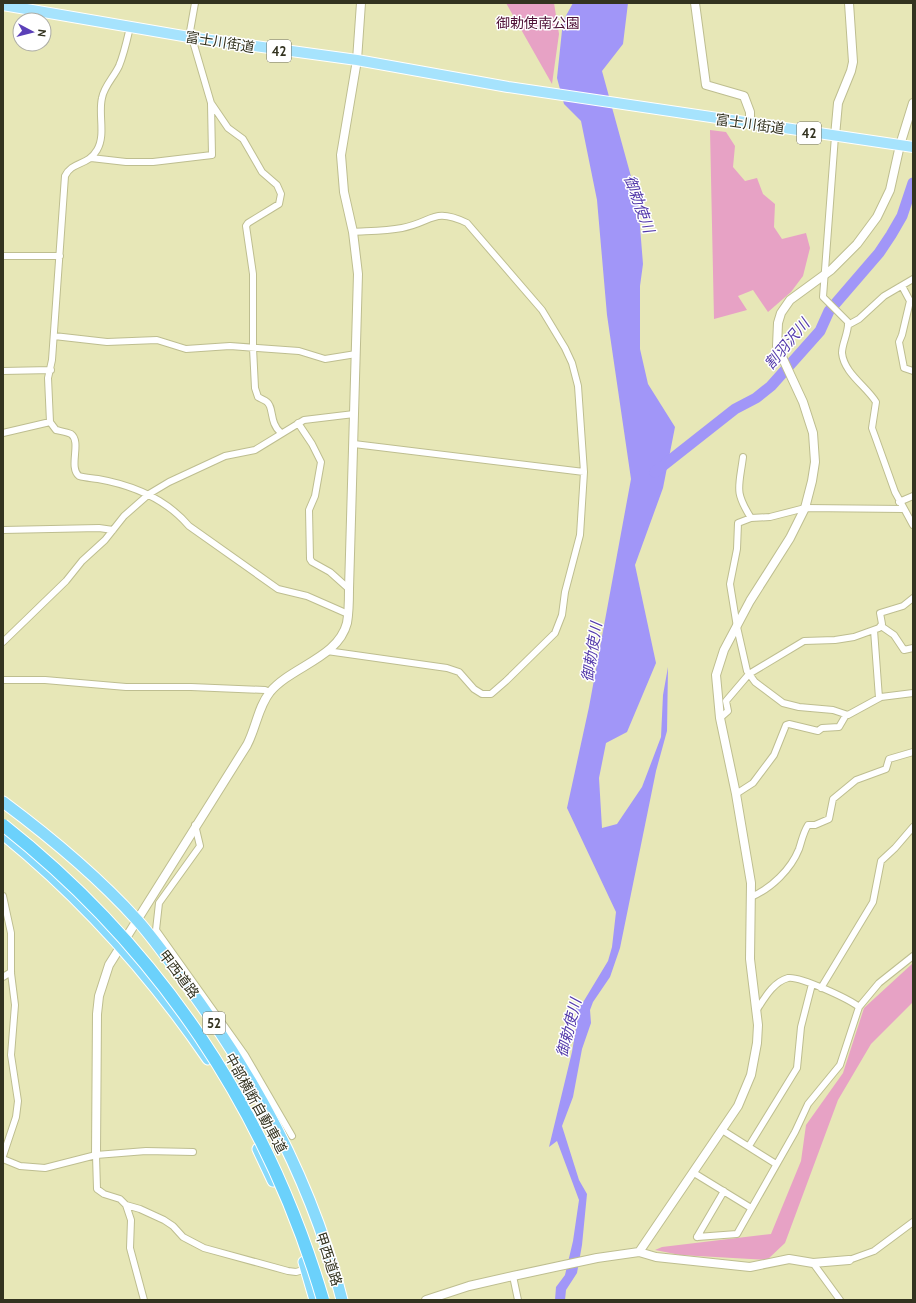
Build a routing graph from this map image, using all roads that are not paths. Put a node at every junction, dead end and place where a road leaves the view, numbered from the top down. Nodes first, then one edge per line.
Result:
1 (361, 3) edge
2 (695, 3) edge
3 (849, 3) edge
4 (194, 4) edge
5 (3, 5) edge
6 (130, 28) junction
7 (191, 38) junction
8 (357, 60) junction
9 (211, 103) junction
10 (913, 103) edge
11 (750, 124) junction
12 (835, 136) junction
13 (900, 145) junction
14 (913, 147) edge
15 (91, 158) junction
16 (353, 232) junction
17 (3, 256) edge
18 (60, 256) junction
19 (824, 274) junction
20 (913, 279) edge
21 (902, 286) junction
22 (910, 317) edge
23 (848, 325) junction
24 (54, 336) junction
25 (253, 348) junction
26 (356, 354) junction
27 (51, 370) junction
28 (3, 371) edge
29 (913, 371) edge
30 (354, 414) junction
31 (50, 422) junction
32 (298, 423) junction
33 (3, 433) edge
34 (281, 433) junction
35 (354, 444) junction
36 (743, 457) dead end
37 (584, 472) junction
38 (149, 494) junction
39 (913, 496) edge
40 (899, 502) junction
41 (805, 508) junction
42 (904, 509) junction
43 (751, 518) junction
44 (913, 525) edge
45 (3, 530) edge
46 (113, 530) junction
47 (349, 589) junction
48 (913, 598) edge
49 (348, 614) junction
50 (881, 626) junction
51 (737, 627) junction
52 (874, 630) junction
53 (3, 642) edge
54 (913, 648) edge
55 (327, 652) junction
56 (749, 674) junction
57 (3, 680) edge
58 (270, 692) junction
59 (913, 693) edge
60 (879, 698) junction
61 (846, 715) junction
62 (720, 718) junction
63 (913, 752) edge
64 (736, 794) junction
65 (3, 802) edge
66 (3, 825) edge
67 (195, 825) junction
68 (913, 827) edge
69 (3, 834) edge
70 (3, 896) edge
71 (751, 897) junction
72 (137, 921) junction
73 (121, 946) junction
74 (913, 956) edge
75 (11, 972) junction
76 (3, 977) edge
77 (812, 984) junction
78 (821, 988) junction
79 (859, 1006) junction
80 (756, 1011) junction
81 (722, 1130) junction
82 (292, 1136) dead end
83 (749, 1146) junction
84 (193, 1152) dead end
85 (96, 1155) junction
86 (3, 1156) edge
87 (3, 1160) edge
88 (776, 1164) junction
89 (694, 1173) junction
90 (724, 1191) junction
91 (126, 1205) junction
92 (751, 1208) junction
93 (913, 1222) edge
94 (639, 1252) junction
95 (849, 1260) joint
96 (813, 1263) junction
97 (307, 1269) junction
98 (517, 1275) junction
99 (144, 1300) edge
100 (316, 1300) edge
101 (323, 1300) edge
102 (342, 1300) edge
103 (426, 1300) edge
104 (518, 1300) edge
105 (840, 1300) edge

1 - 8 street
2 - 11 street
3 - 12 street
4 - 7 street
5 - 6 main road, 富士川街道 / 42
6 - 7 main road, 富士川街道 / 42
6 - 15 street
7 - 8 main road, 富士川街道 / 42
7 - 9 street
8 - 11 main road, 富士川街道 / 42
8 - 16 street
9 - 15 street
9 - 25 street
10 - 13 street
11 - 12 main road, 富士川街道 / 42
12 - 13 main road, 富士川街道 / 42
12 - 19 street
13 - 14 main road, 富士川街道 / 42
13 - 19 street
15 - 18 street
16 - 26 street
16 - 37 street
17 - 18 street
18 - 24 street
19 - 23 street
19 - 41 street
20 - 21 street
21 - 22 street
21 - 23 street
22 - 29 street
23 - 40 street
24 - 25 street
24 - 27 street
25 - 26 street
25 - 34 street
26 - 30 street
27 - 28 street
27 - 31 street
30 - 32 street
30 - 35 street
31 - 33 street
31 - 38 street
32 - 34 street
32 - 47 street
34 - 38 street
35 - 37 street
35 - 47 street
36 - 43 street
37 - 55 street
38 - 46 street
38 - 49 street
39 - 40 street
40 - 42 street
41 - 42 street
41 - 43 street
41 - 51 street
42 - 44 street
43 - 51 street
45 - 46 street
46 - 53 street
47 - 49 street
48 - 50 street
49 - 55 street
50 - 52 street
50 - 54 street
51 - 56 street
51 - 62 street
52 - 56 street
52 - 60 street
55 - 58 street
56 - 61 street
56 - 62 street
57 - 58 street
58 - 67 street
59 - 60 street
60 - 61 street
61 - 64 street
62 - 64 street
63 - 71 street
64 - 71 street
65 - 72 highway, 甲西道路 / 52
66 - 101 highway, 中部横断自動車道, bridge
67 - 72 street
67 - 82 street
68 - 78 street
69 - 73 highway, 甲西道路 / 52
70 - 75 street
71 - 80 street
72 - 73 street
72 - 102 highway, 甲西道路 / 52
73 - 85 street
73 - 97 highway, 甲西道路 / 52
74 - 79 street
75 - 76 street
75 - 86 street
77 - 78 street
77 - 80 street
77 - 83 street
78 - 79 street
79 - 88 street
80 - 81 street
81 - 83 street
81 - 89 street
83 - 88 street
84 - 85 street
85 - 87 street
85 - 91 street
88 - 92 street
89 - 90 street
89 - 94 street
90 - 92 street
90 - 92 street
91 - 97 street
91 - 99 street
93 - 95 street
94 - 96 street
94 - 98 street
95 - 96 street
96 - 105 street
97 - 100 highway, 甲西道路 / 52
98 - 103 street
98 - 104 street

